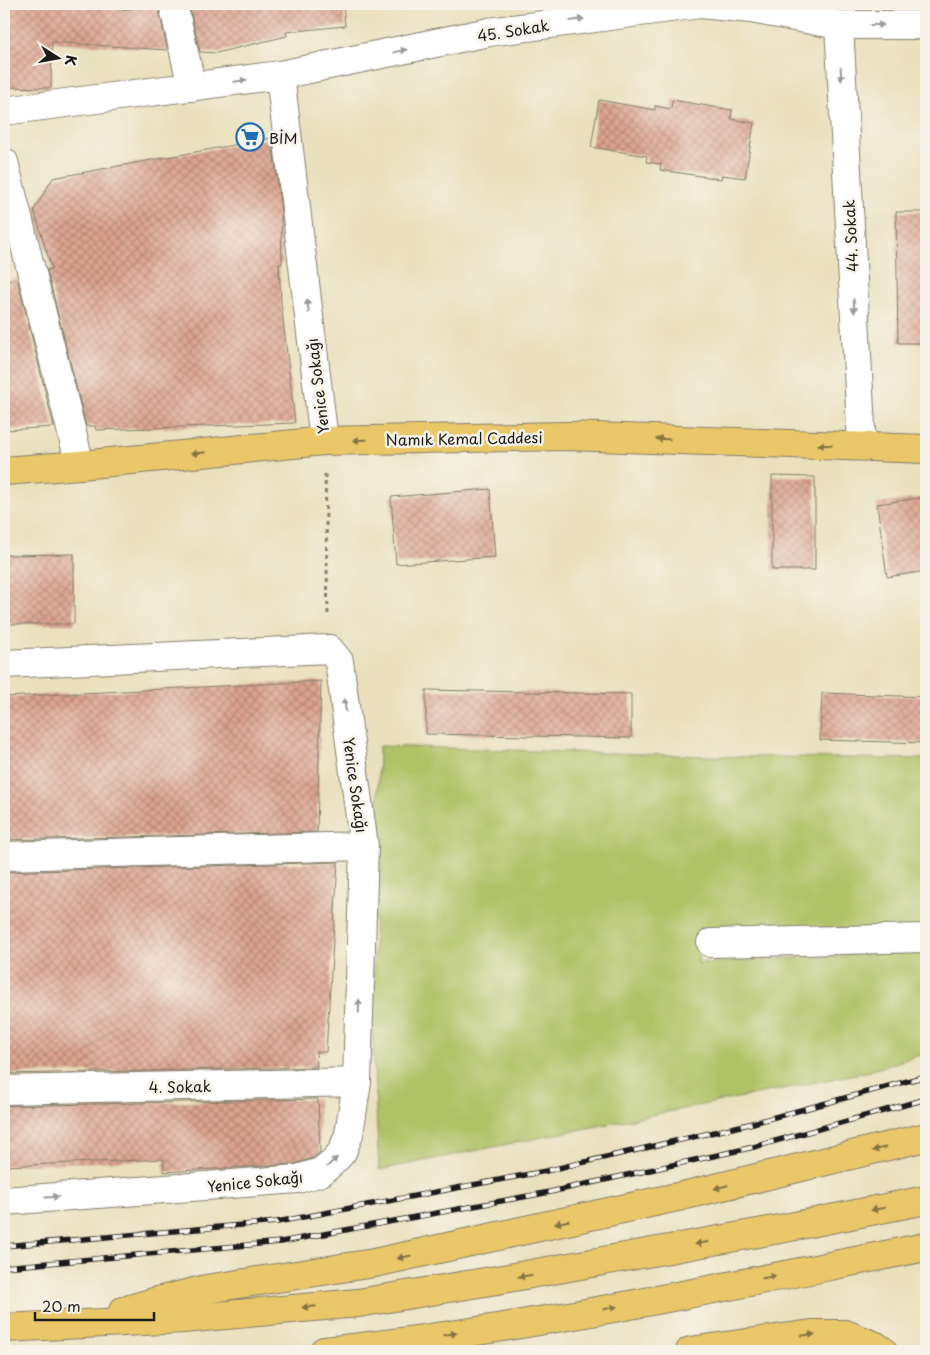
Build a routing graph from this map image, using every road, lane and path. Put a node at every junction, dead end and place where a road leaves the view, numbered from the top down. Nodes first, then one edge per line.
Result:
1 (173, 4) edge
2 (839, 25) junction
3 (926, 25) edge
4 (280, 75) junction
5 (192, 87) junction
6 (4, 111) edge
7 (4, 162) edge
8 (324, 441) junction
9 (862, 446) junction
10 (926, 449) edge
11 (80, 465) junction
12 (4, 471) edge
13 (329, 649) junction
14 (4, 664) edge
15 (364, 846) junction
16 (4, 856) edge
17 (926, 938) edge
18 (711, 943) dead end
19 (357, 1082) junction
20 (4, 1090) edge
21 (926, 1137) edge
22 (926, 1200) edge
23 (4, 1201) edge
24 (926, 1247) edge
25 (85, 1323) junction
26 (4, 1328) edge
27 (324, 1351) edge
28 (690, 1351) edge
29 (882, 1351) edge

1 - 5 street
2 -> 3 street, 45. Sokak
4 -> 2 street, 45. Sokak
2 -> 9 street, 44. Sokak
5 -> 4 street, 45. Sokak
8 -> 4 street, Yenice Sokağı
5 - 6 street, 45. Sokak
7 - 11 street
9 -> 8 main road, Namık Kemal Caddesi
8 -> 11 main road, Namık Kemal Caddesi
8 - 13 path, Yenice Sokağı
9 - 10 main road, Namık Kemal Caddesi
11 - 12 main road, Namık Kemal Caddesi
13 - 14 street
15 -> 13 street, Yenice Sokağı
15 - 16 street
19 -> 15 street, Yenice Sokağı
17 - 18 street
19 - 20 street, 4. Sokak
23 -> 19 street, Yenice Sokağı
21 -> 25 main road
22 -> 25 main road
27 -> 24 main road
25 - 26 main road
28 -> 29 main road

